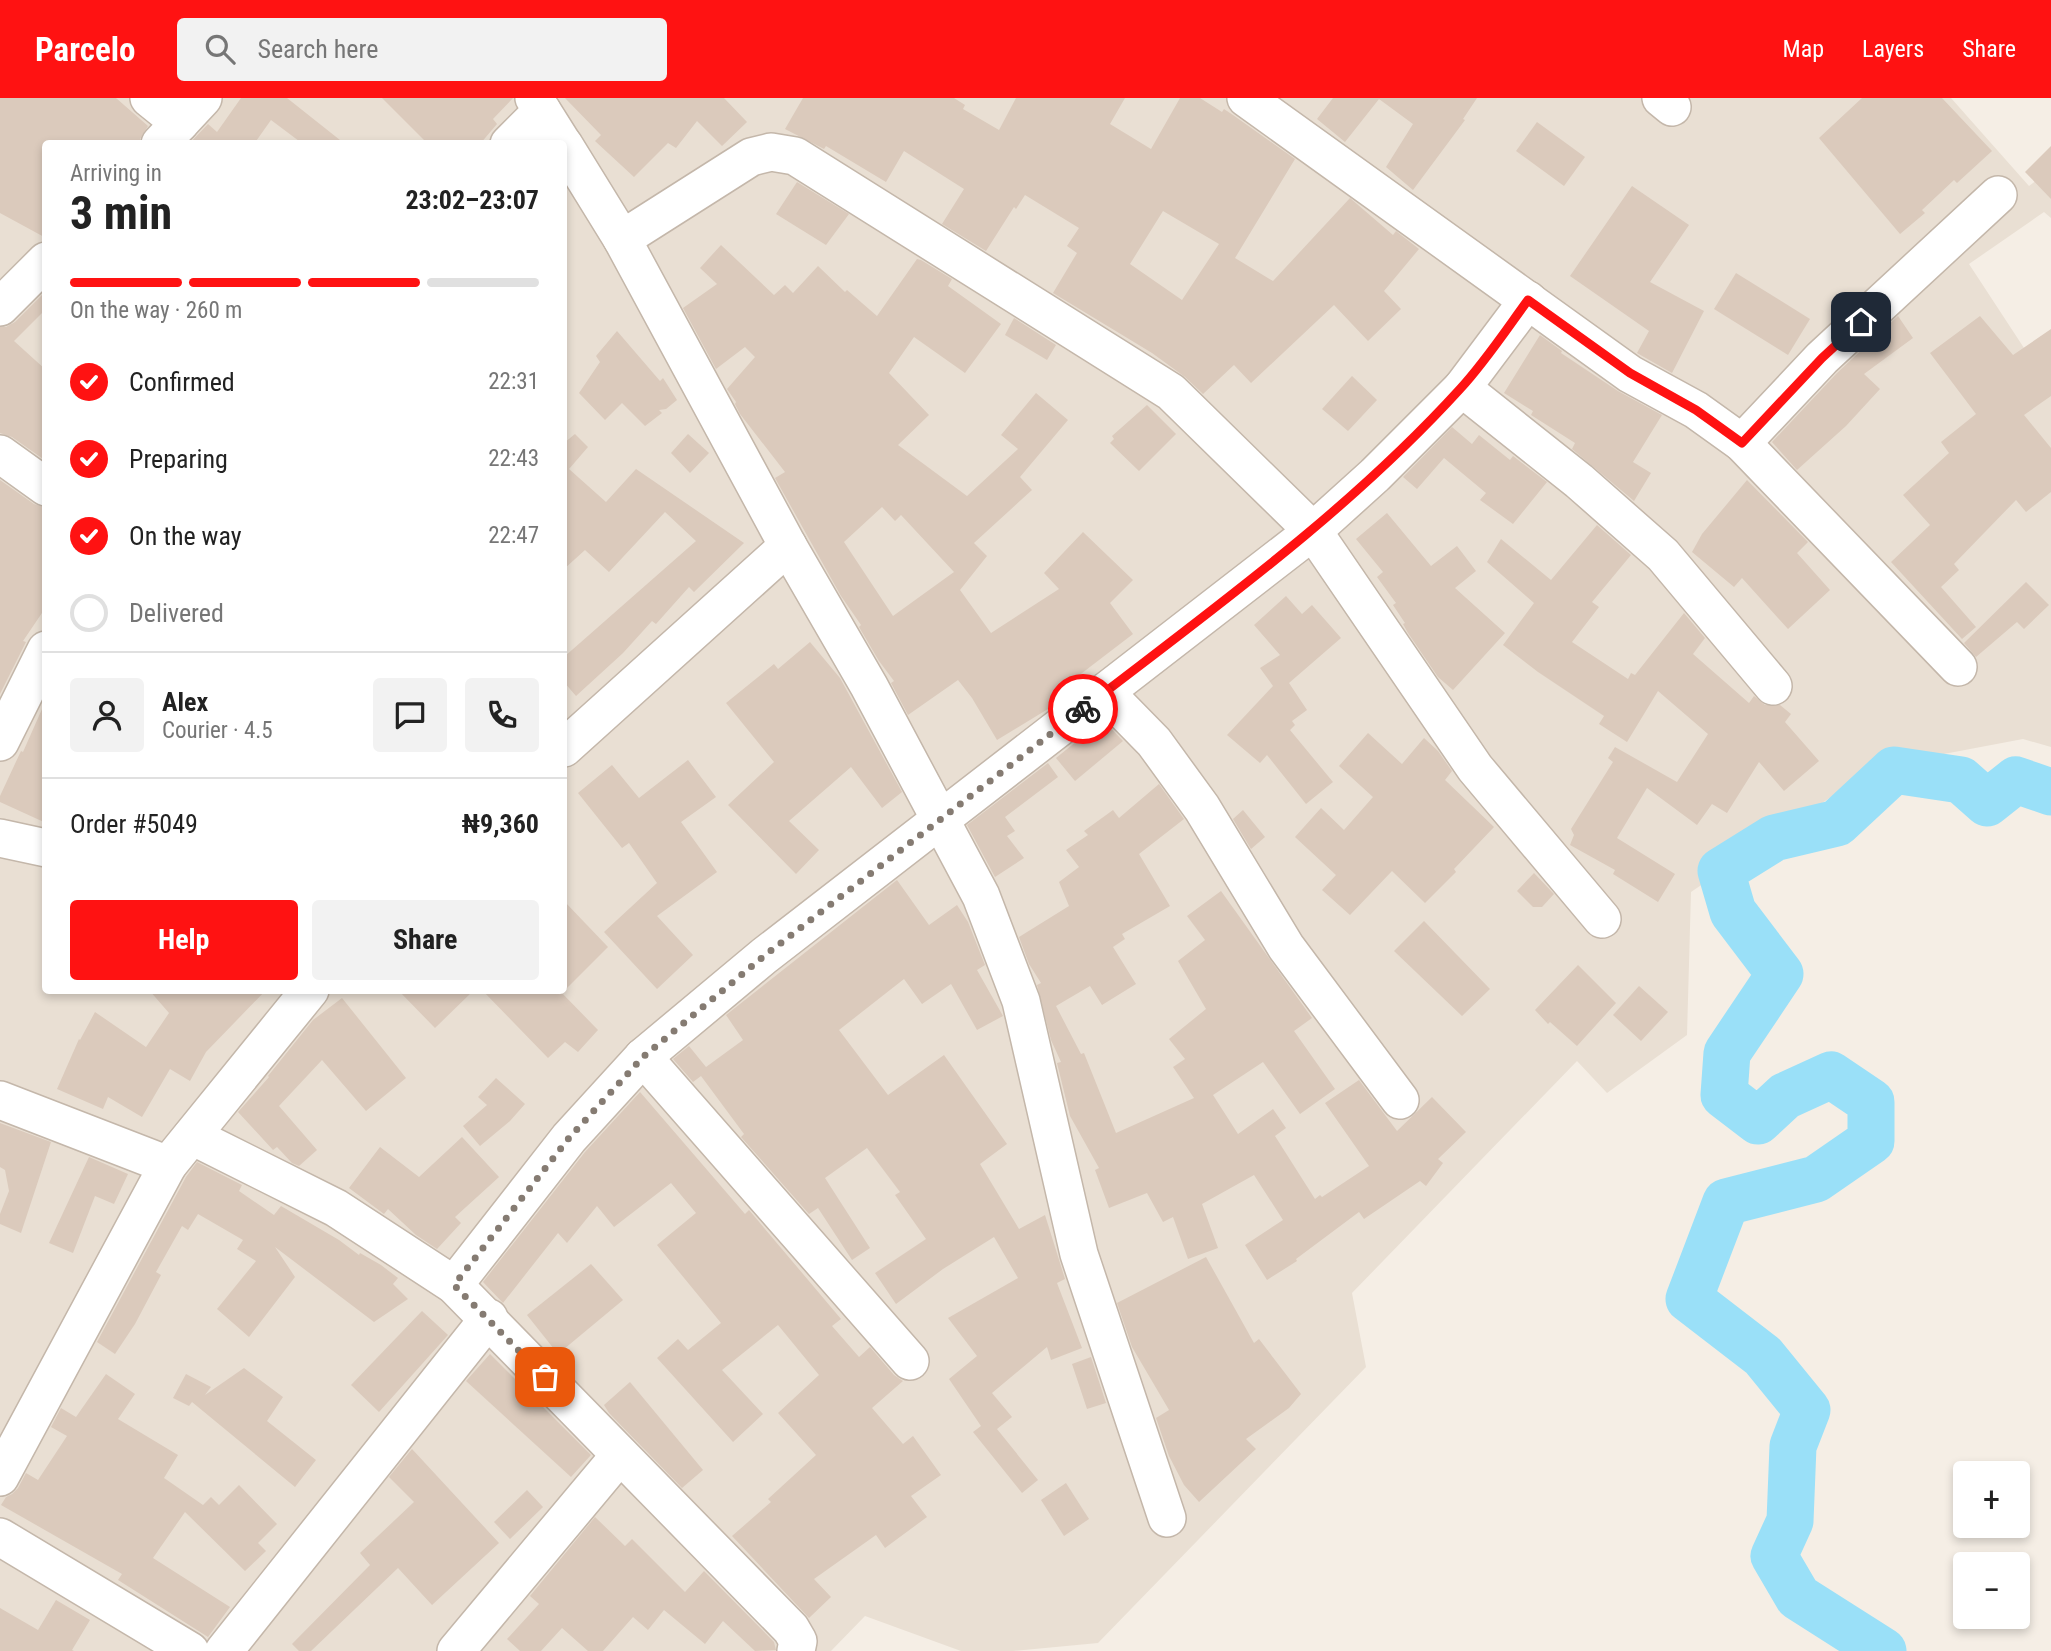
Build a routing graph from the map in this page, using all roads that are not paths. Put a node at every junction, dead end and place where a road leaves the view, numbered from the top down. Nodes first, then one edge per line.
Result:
1 (149, 98) edge
2 (1246, 98) edge
3 (538, 104) edge
4 (181, 122) edge
5 (512, 140) edge
6 (560, 140) edge
7 (567, 150) edge
8 (1998, 195) dead end
9 (622, 239) junction
10 (42, 265) edge
11 (1528, 300) junction
12 (0, 307) edge
13 (1462, 388) junction
14 (1742, 443) junction
15 (0, 454) edge
16 (42, 484) edge
17 (1313, 531) junction
18 (788, 546) junction
19 (42, 658) edge
20 (1958, 667) dead end
21 (1773, 686) dead end
22 (1105, 692) junction
23 (0, 742) edge
24 (567, 745) edge
25 (941, 820) junction
26 (0, 838) edge
27 (42, 848) edge
28 (1602, 919) dead end
29 (307, 994) edge
30 (643, 1057) junction
31 (0, 1100) edge
32 (1400, 1100) dead end
33 (192, 1136) junction
34 (168, 1166) junction
35 (454, 1285) junction
36 (489, 1318) junction
37 (910, 1361) dead end
38 (620, 1455) junction
39 (0, 1477) edge
40 (1167, 1518) dead end
41 (0, 1537) edge
42 (190, 1651) edge
43 (224, 1651) edge
44 (456, 1651) edge
45 (796, 1651) edge

1 - 4 street
2 - 11 street
3 - 5 street
3 - 6 street
7 - 9 street
8 - 14 street
9 - 17 street
9 - 18 street
10 - 12 street
11 - 13 street
11 - 14 street
13 - 17 street
13 - 21 street
14 - 20 street
15 - 16 street
17 - 22 street
17 - 28 street
18 - 24 street
18 - 25 street
19 - 23 street
22 - 25 street
22 - 32 street
25 - 30 street
25 - 40 street
26 - 27 street
29 - 33 street
30 - 35 street
30 - 37 street
31 - 34 street
33 - 34 street
33 - 35 street
34 - 39 street
35 - 36 street
36 - 38 street
36 - 43 street
38 - 44 street
38 - 45 street
41 - 42 street

